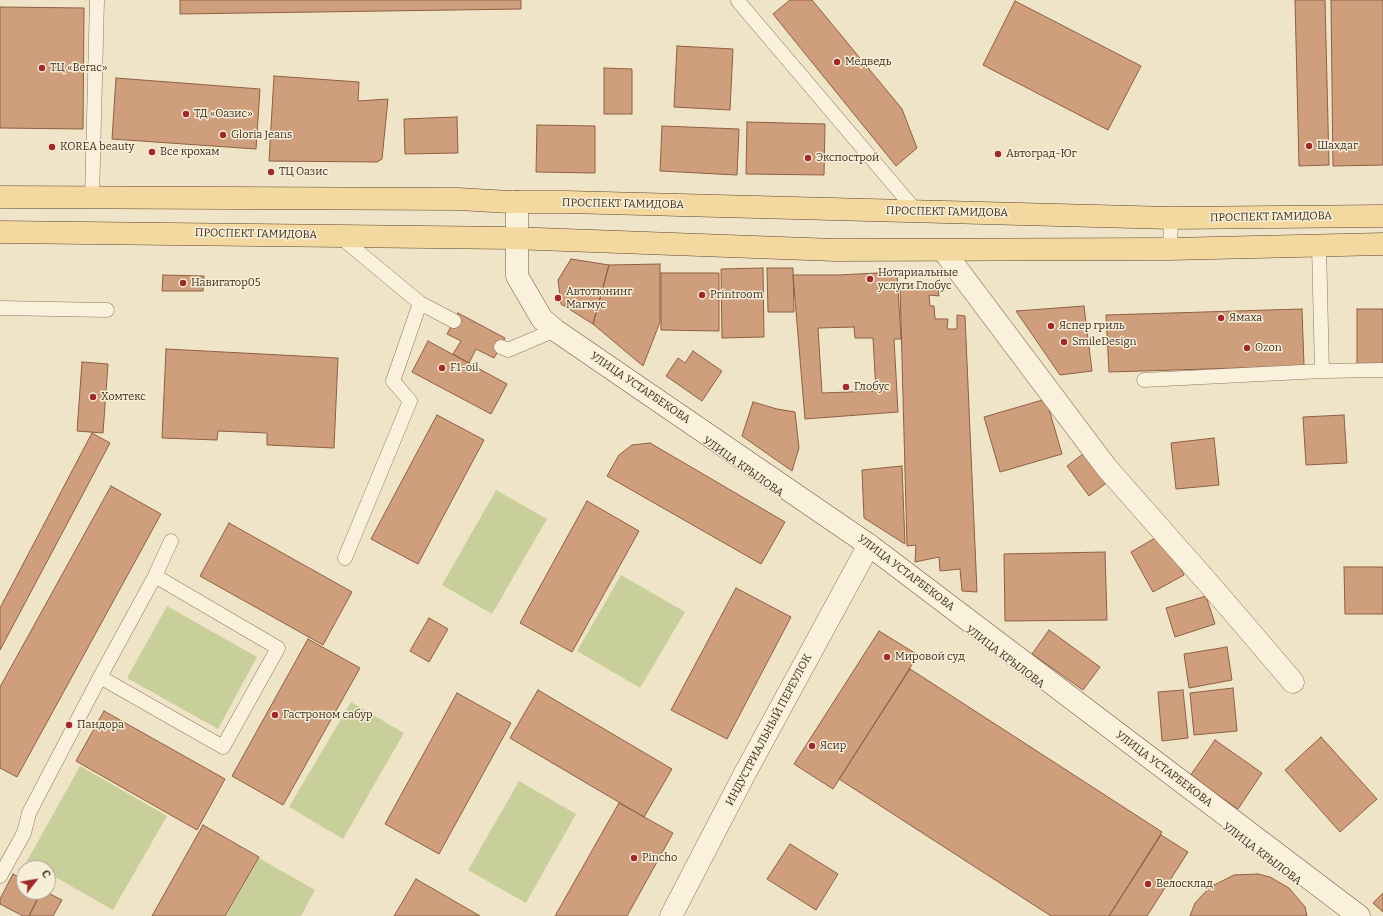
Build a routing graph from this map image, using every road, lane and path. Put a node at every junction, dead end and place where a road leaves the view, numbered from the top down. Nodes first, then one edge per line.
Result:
1 (97, 0) edge
2 (738, 1) dead end
3 (0, 197) edge
4 (92, 198) junction
5 (514, 202) junction
6 (916, 211) junction
7 (1383, 216) edge
8 (1171, 218) junction
9 (0, 232) edge
10 (338, 235) junction
11 (514, 238) junction
12 (1383, 244) edge
13 (1319, 246) junction
14 (1170, 249) junction
15 (943, 250) junction
16 (420, 303) junction
17 (0, 308) edge
18 (107, 310) dead end
19 (454, 321) dead end
20 (552, 332) junction
21 (501, 347) dead end
22 (1383, 370) edge
23 (1322, 371) junction
24 (1144, 380) dead end
25 (171, 541) dead end
26 (868, 548) junction
27 (345, 558) dead end
28 (155, 576) junction
29 (100, 677) junction
30 (1293, 682) dead end
31 (0, 876) edge
32 (671, 916) edge
33 (1343, 916) edge
34 (1359, 916) edge

1 - 4 lane
2 - 6 lane
3 - 4 main road, ПРОСПЕКТ ГАМИДОВА
4 - 5 main road, ПРОСПЕКТ ГАМИДОВА
5 - 6 main road, ПРОСПЕКТ ГАМИДОВА
5 - 11 main road
6 - 8 main road, ПРОСПЕКТ ГАМИДОВА
7 - 8 main road, ПРОСПЕКТ ГАМИДОВА
8 - 14 lane
9 - 10 main road, ПРОСПЕКТ ГАМИДОВА
10 - 11 main road, ПРОСПЕКТ ГАМИДОВА
10 - 16 lane
11 - 15 main road, ПРОСПЕКТ ГАМИДОВА
11 - 20 main road, УЛИЦА КРЫЛОВА
12 - 13 main road, ПРОСПЕКТ ГАМИДОВА
13 - 14 main road, ПРОСПЕКТ ГАМИДОВА
13 - 23 lane
14 - 15 main road, ПРОСПЕКТ ГАМИДОВА
15 - 30 main road
16 - 19 lane
16 - 27 lane
17 - 18 lane
20 - 21 lane
20 - 26 main road, УЛИЦА КРЫЛОВА
22 - 23 lane
23 - 24 lane
25 - 28 lane
26 - 32 main road, ИНДУСТРИАЛЬНЫЙ ПЕРЕУЛОК
26 - 33 main road, УЛИЦА КРЫЛОВА
26 - 34 main road, УЛИЦА УСТАРБЕКОВА
28 - 29 lane
28 - 29 lane
29 - 31 lane

